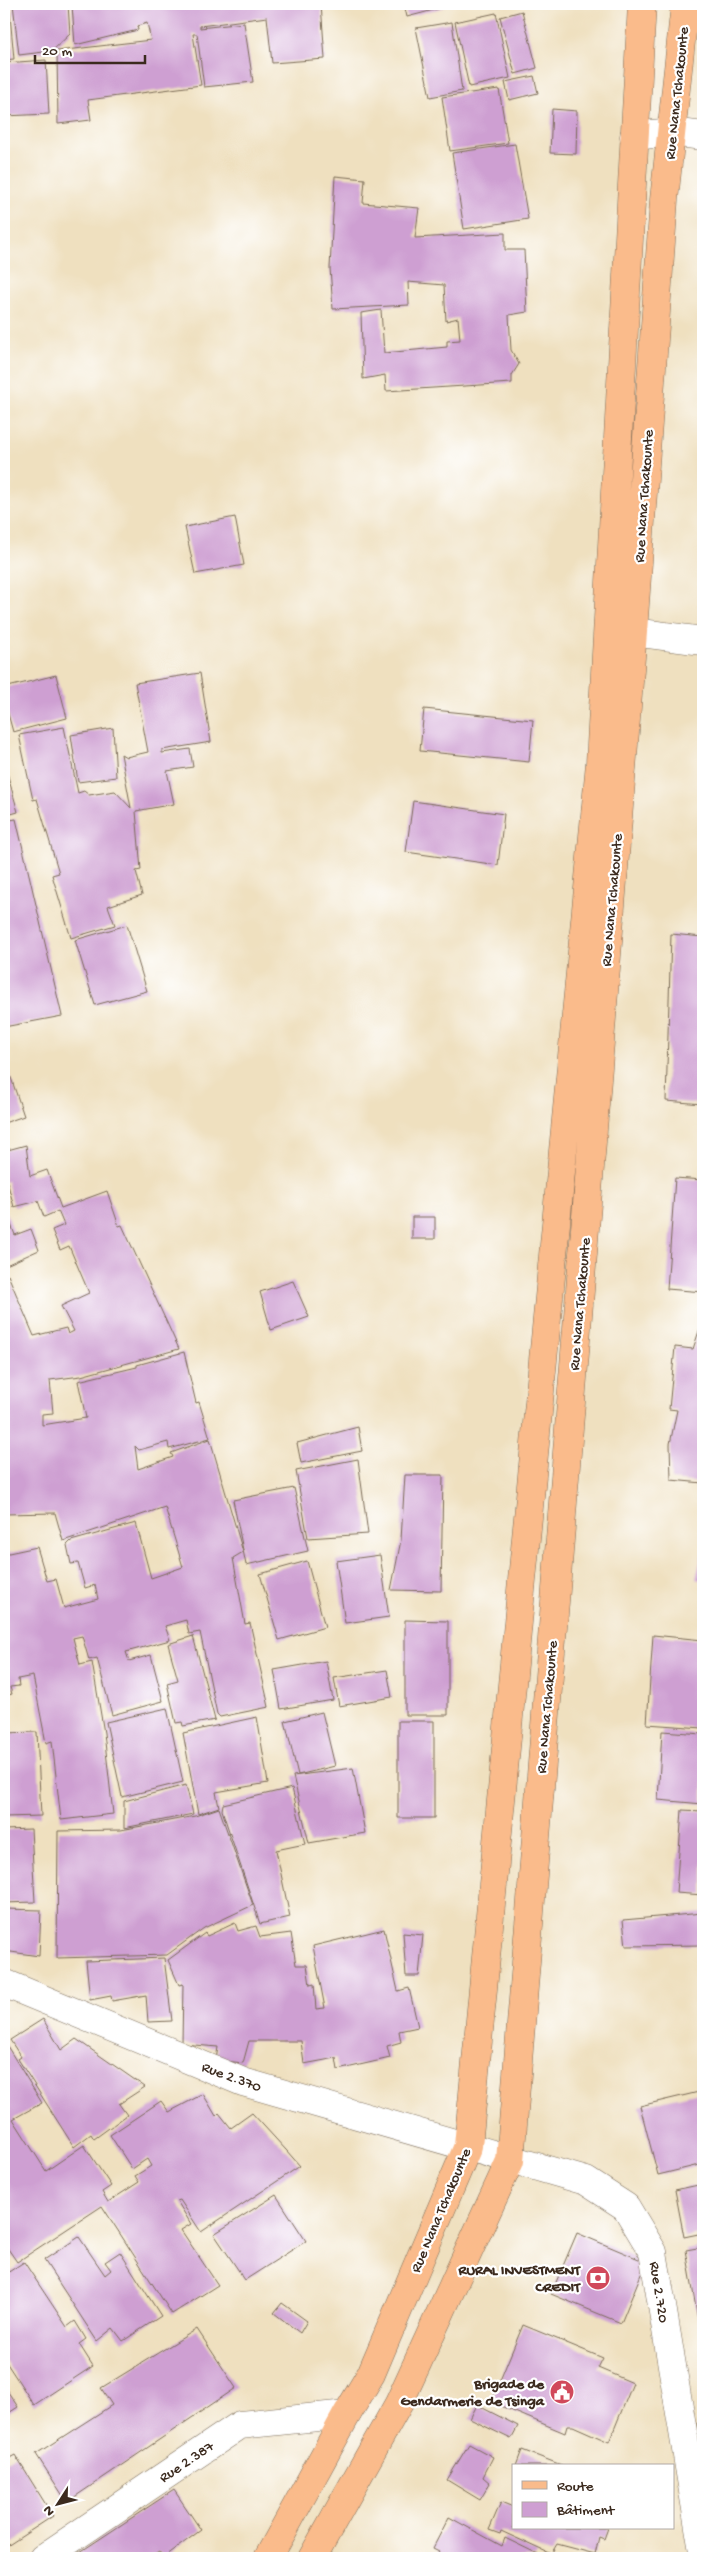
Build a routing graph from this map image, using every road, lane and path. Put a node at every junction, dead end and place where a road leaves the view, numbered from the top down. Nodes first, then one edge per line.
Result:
1 (642, 4) edge
2 (685, 4) edge
3 (672, 132) junction
4 (634, 136) junction
5 (703, 136) edge
6 (633, 632) junction
7 (703, 641) edge
8 (4, 1983) edge
9 (468, 2146) junction
10 (510, 2161) junction
11 (347, 2414) junction
12 (703, 2551) edge
13 (43, 2558) edge
14 (268, 2558) edge
15 (312, 2558) edge

1 - 4 main road, Rue Nana Tchakounte
2 - 3 main road, Rue Nana Tchakounte
3 - 4 street
3 - 5 street
3 - 6 main road, Rue Nana Tchakounte
4 - 9 main road, Rue Nana Tchakounte
6 - 7 street
6 - 10 main road, Rue Nana Tchakounte
8 - 9 street, Rue 2.370
9 - 10 street, Rue 2.720
9 - 11 main road, Rue Nana Tchakounte
10 - 12 street, Rue 2.720
10 - 15 main road, Rue Nana Tchakounte
11 - 13 street, Rue 2.387
11 - 14 main road, Rue Nana Tchakounte

